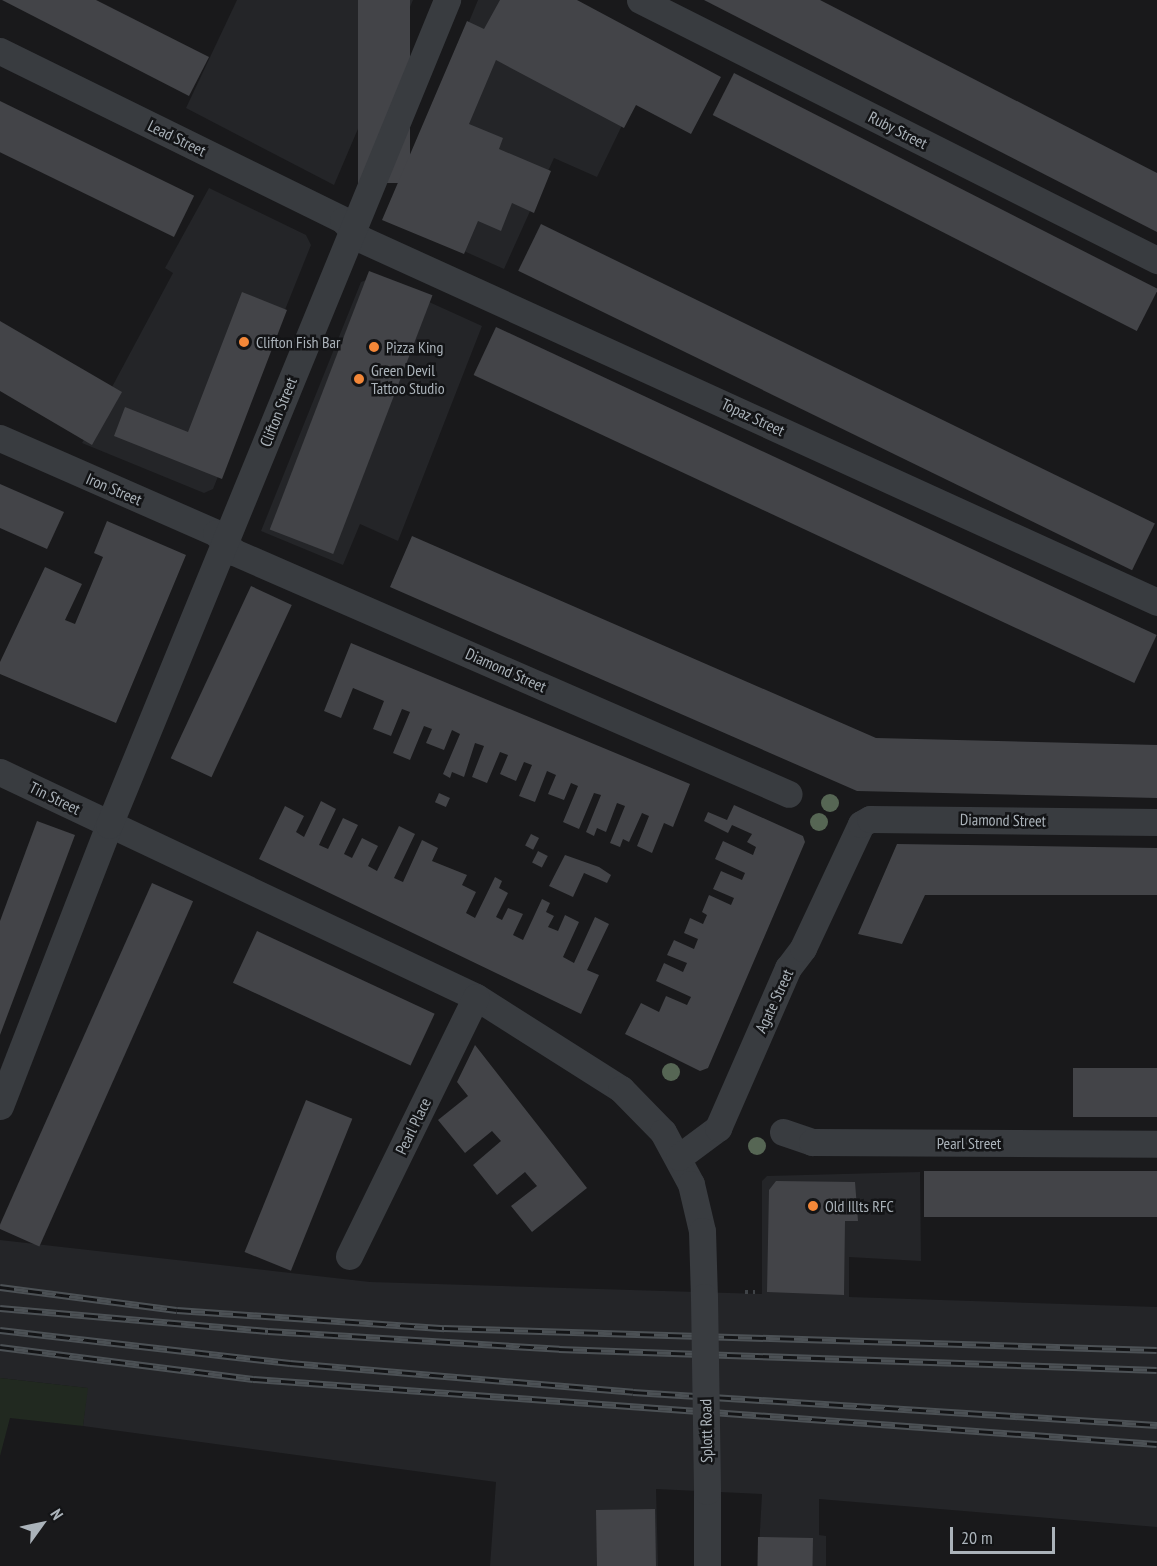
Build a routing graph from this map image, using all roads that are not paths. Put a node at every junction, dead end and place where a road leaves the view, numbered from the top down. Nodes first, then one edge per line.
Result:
1 (447, 0) edge
2 (640, 0) edge
3 (0, 51) edge
4 (351, 229) junction
5 (1157, 260) edge
6 (0, 438) edge
7 (225, 543) junction
8 (1157, 602) edge
9 (0, 772) edge
10 (789, 794) dead end
11 (1157, 822) edge
12 (110, 825) junction
13 (854, 832) joint
14 (476, 997) junction
15 (0, 1106) edge
16 (783, 1132) dead end
17 (1157, 1144) edge
18 (679, 1157) junction
19 (349, 1256) dead end
20 (707, 1566) edge

1 - 4 street, Clifton Street
2 - 5 street, Ruby Street
3 - 4 street, Lead Street
4 - 7 street, Clifton Street
4 - 8 street, Topaz Street
6 - 7 street, Iron Street
7 - 10 street, Diamond Street
7 - 12 street, Clifton Street
9 - 12 street, Tin Street
11 - 13 street, Diamond Street
12 - 14 street, Tin Street
12 - 15 street, Clifton Street
13 - 18 street, Agate Street
14 - 18 street, Splott Road
14 - 19 street, Pearl Place
16 - 17 street, Pearl Street
18 - 20 street, Splott Road, bridge

